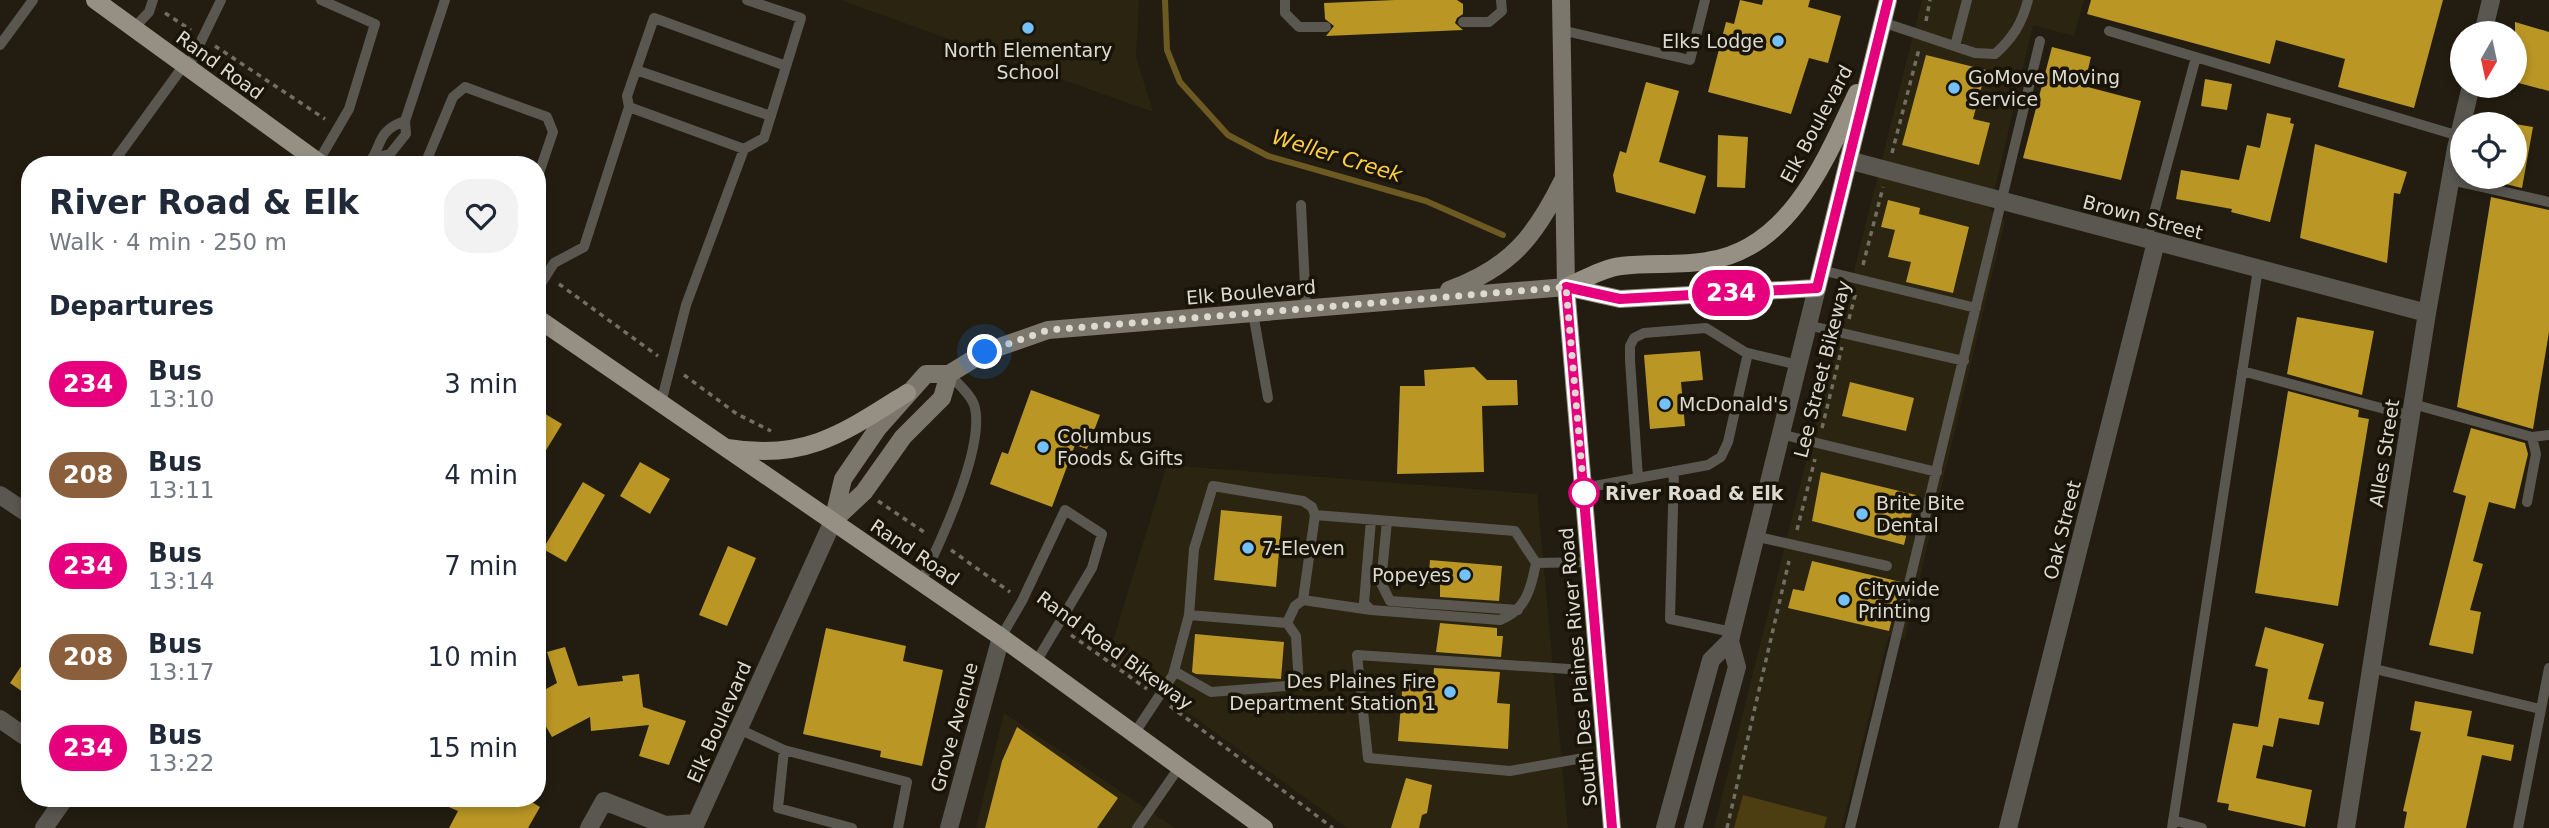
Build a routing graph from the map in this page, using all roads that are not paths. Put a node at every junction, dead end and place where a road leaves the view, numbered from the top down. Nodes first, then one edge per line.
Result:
1 (33, 0) edge
2 (95, 0) edge
3 (221, 0) edge
4 (321, 0) edge
5 (445, 0) edge
6 (747, 0) edge
7 (1285, 0) edge
8 (1501, 0) edge
9 (1561, 0) edge
10 (1705, 0) edge
11 (1966, 0) edge
12 (2028, 0) edge
13 (2491, 0) edge
14 (1885, 1) edge
15 (152, 2) edge
16 (2486, 21) edge
17 (1463, 22) dead end
18 (1882, 22) junction
19 (1326, 27) dead end
20 (134, 28) junction
21 (1561, 30) junction
22 (2109, 31) dead end
23 (2040, 41) dead end
24 (0, 45) edge
25 (1955, 46) junction
26 (2196, 57) junction
27 (1872, 61) junction
28 (186, 66) junction
29 (786, 66) junction
30 (636, 71) junction
31 (629, 107) junction
32 (771, 116) junction
33 (405, 121) junction
34 (2450, 133) edge
35 (744, 149) junction
36 (117, 156) edge
37 (310, 156) edge
38 (324, 156) edge
39 (373, 156) edge
40 (385, 156) edge
41 (428, 156) edge
42 (545, 156) edge
43 (1848, 160) junction
44 (1564, 177) junction
45 (2450, 186) edge
46 (2491, 189) edge
47 (2002, 201) junction
48 (2549, 202) edge
49 (1301, 205) dead end
50 (2151, 241) junction
51 (2258, 269) junction
52 (1821, 270) junction
53 (546, 276) edge
54 (1566, 287) junction
55 (1817, 288) junction
56 (1428, 298) junction
57 (1307, 308) junction
58 (1976, 308) junction
59 (1253, 313) junction
60 (2427, 313) junction
61 (546, 324) edge
62 (1807, 325) junction
63 (1748, 354) junction
64 (1964, 361) junction
65 (1798, 365) junction
66 (2242, 371) junction
67 (949, 374) junction
68 (907, 393) junction
69 (1268, 398) dead end
70 (661, 403) junction
71 (2412, 410) junction
72 (1780, 434) junction
73 (2549, 435) edge
74 (2532, 437) junction
75 (724, 447) junction
76 (1674, 471) junction
77 (1937, 472) junction
78 (1638, 478) junction
79 (1584, 488) junction
80 (0, 495) edge
81 (2528, 502) dead end
82 (21, 509) edge
83 (1315, 515) junction
84 (1371, 520) junction
85 (1387, 521) junction
86 (832, 522) junction
87 (1754, 536) junction
88 (1590, 562) junction
89 (1536, 563) junction
90 (1887, 566) dead end
91 (921, 582) junction
92 (1303, 600) junction
93 (1371, 610) junction
94 (1518, 610) junction
95 (1189, 615) junction
96 (1287, 623) junction
97 (1001, 637) junction
98 (1731, 637) junction
99 (1036, 662) junction
100 (2371, 668) junction
101 (2549, 668) edge
102 (1174, 671) junction
103 (1599, 671) junction
104 (2540, 709) junction
105 (0, 719) edge
106 (739, 729) junction
107 (21, 734) edge
108 (1134, 734) junction
109 (784, 750) junction
110 (1606, 754) junction
111 (1180, 766) junction
112 (59, 807) edge
113 (2172, 824) edge
114 (1255, 825) edge
115 (44, 828) edge
116 (589, 828) edge
117 (852, 828) edge
118 (898, 828) edge
119 (949, 828) edge
120 (1137, 828) edge
121 (1612, 828) edge
122 (1665, 828) edge
123 (1693, 828) edge
124 (1850, 828) edge
125 (2008, 828) edge
126 (2202, 828) edge
127 (2346, 828) edge
128 (2518, 828) edge

1 - 24 lane
2 - 20 main road, Rand Road
3 - 28 lane
4 - 38 lane
5 - 33 lane
6 - 29 lane
7 - 19 lane
8 - 17 lane
9 - 21 main road, South Des Plaines River Road
10 - 21 lane
11 - 25 lane
12 - 25 lane
13 - 16 street
14 - 18 main road
15 - 20 lane
18 - 25 lane
18 - 27 main road
20 - 28 main road, Rand Road
21 - 44 main road, South Des Plaines River Road
22 - 26 lane
23 - 47 lane
26 - 34 lane
26 - 50 lane
27 - 43 main road
27 - 54 main road, Elk Boulevard
28 - 36 lane
28 - 37 main road, Rand Road
29 - 30 lane
29 - 32 lane
30 - 31 lane
30 - 32 lane
31 - 35 lane
31 - 53 lane
32 - 35 lane
33 - 39 lane
33 - 40 lane
35 - 70 lane
41 - 42 lane
43 - 47 street, Brown Street
43 - 52 main road
44 - 54 main road, South Des Plaines River Road
44 - 56 main road
45 - 60 street, Alles Street
46 - 48 lane
47 - 50 street, Brown Street
47 - 58 lane
49 - 57 lane
50 - 51 street, Brown Street
50 - 125 street, Oak Street
51 - 60 street, Brown Street
51 - 66 lane
52 - 55 main road
52 - 58 lane
54 - 55 main road, Elk Boulevard
54 - 56 main road, Elk Boulevard
54 - 79 main road, South Des Plaines River Road
55 - 62 street
56 - 57 main road, Elk Boulevard
57 - 59 main road, Elk Boulevard
58 - 64 lane
59 - 67 main road, Elk Boulevard
59 - 69 lane
60 - 71 street, Alles Street
61 - 70 main road, Rand Road
62 - 64 lane
62 - 65 street
63 - 65 lane
63 - 76 lane
63 - 78 lane
64 - 77 lane
65 - 72 street
66 - 71 lane
66 - 113 lane
67 - 68 main road, Elk Boulevard
67 - 86 main road, Elk Boulevard
67 - 91 lane
68 - 75 main road
68 - 86 main road, Elk Boulevard
70 - 75 main road, Rand Road
71 - 74 lane
71 - 100 street, Alles Street
72 - 77 lane
72 - 87 street
73 - 74 lane
74 - 81 lane
75 - 86 main road, Rand Road
76 - 78 lane
76 - 98 lane
77 - 124 lane
78 - 79 lane
79 - 88 main road, South Des Plaines River Road
80 - 82 street
83 - 84 lane
83 - 92 lane
83 - 95 lane
84 - 85 lane
84 - 93 lane
85 - 89 lane
85 - 94 lane
86 - 91 main road, Rand Road
86 - 106 street, Elk Boulevard
87 - 90 lane
87 - 98 street
88 - 89 lane
88 - 103 main road, South Des Plaines River Road
89 - 94 lane
91 - 97 main road, Rand Road
92 - 93 lane
92 - 96 lane
93 - 94 lane
95 - 96 lane
95 - 102 lane
96 - 102 lane
97 - 99 main road, Rand Road
97 - 99 lane
97 - 119 street, Grove Avenue
98 - 122 street
98 - 123 street
99 - 108 main road, Rand Road
100 - 104 lane
100 - 127 street, Alles Street
101 - 104 lane
102 - 108 lane
103 - 110 main road, South Des Plaines River Road
103 - 110 lane
104 - 128 lane
105 - 107 street
106 - 109 lane
106 - 116 street, Elk Boulevard
108 - 111 main road, Rand Road
109 - 117 lane
109 - 118 lane
110 - 121 main road, South Des Plaines River Road
111 - 114 main road, Rand Road
111 - 120 lane
112 - 115 street
113 - 126 lane

